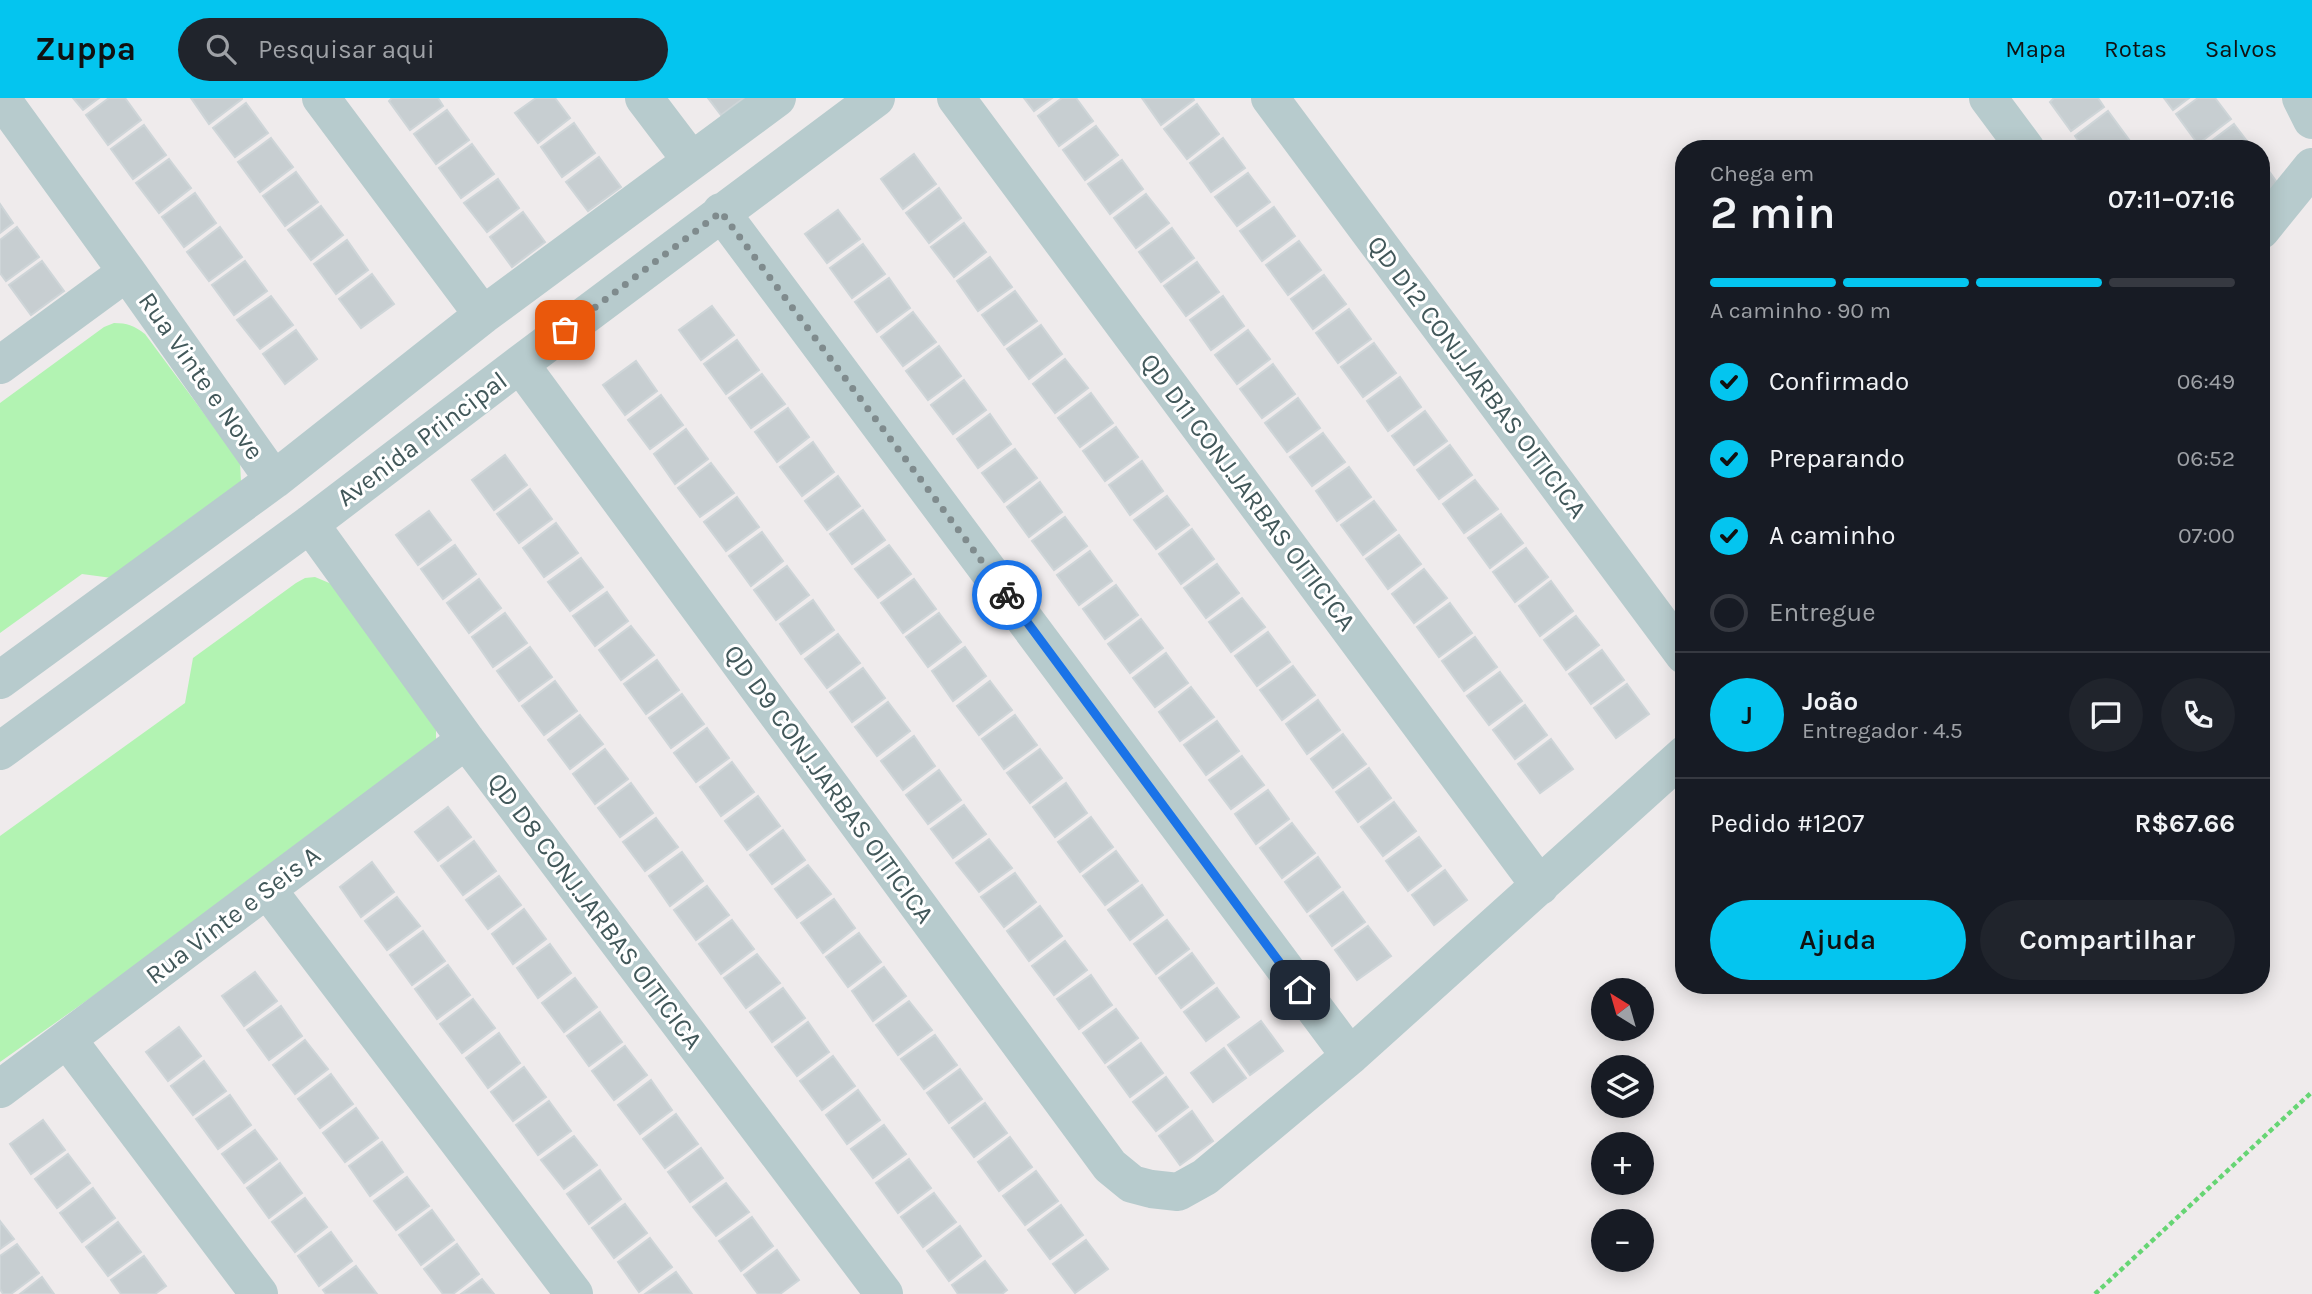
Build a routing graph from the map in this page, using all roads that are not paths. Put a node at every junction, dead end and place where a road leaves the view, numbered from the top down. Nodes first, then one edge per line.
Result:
1 (1, 98) edge
2 (321, 98) edge
3 (644, 98) edge
4 (777, 98) edge
5 (876, 98) edge
6 (956, 98) edge
7 (1270, 98) edge
8 (1988, 98) edge
9 (2301, 98) edge
10 (2312, 120) edge
11 (2019, 140) edge
12 (691, 160) junction
13 (2312, 167) edge
14 (721, 212) junction
15 (2270, 219) edge
16 (127, 272) junction
17 (483, 315) junction
18 (520, 364) junction
19 (0, 365) edge
20 (274, 481) junction
21 (310, 524) junction
22 (1675, 643) edge
23 (0, 680) edge
24 (466, 740) junction
25 (1, 748) edge
26 (1675, 763) edge
27 (1540, 886) junction
28 (267, 889) junction
29 (67, 1039) junction
30 (1350, 1056) junction
31 (0, 1089) edge
32 (260, 1294) edge
33 (574, 1294) edge
34 (884, 1294) edge

1 - 16 street, Rua Vinte e Nove
2 - 17 street
3 - 12 street
4 - 12 street
5 - 14 street, Avenida Principal
6 - 27 street, QD D11 CONJ.JARBAS OITICICA
7 - 22 street, QD D12 CONJ.JARBAS OITICICA
8 - 11 street
9 - 10 street
12 - 17 street
13 - 15 street
14 - 18 street, Avenida Principal
14 - 30 street
16 - 19 street
16 - 20 street, Rua Vinte e Nove
17 - 20 street
18 - 21 street, Avenida Principal
18 - 30 street, QD D9 CONJ.JARBAS OITICICA
20 - 23 street
21 - 24 street, QD D8 CONJ.JARBAS OITICICA
21 - 25 street, Avenida Principal
24 - 28 street, Rua Vinte e Seis A
24 - 34 street, QD D8 CONJ.JARBAS OITICICA
26 - 27 street
27 - 30 street
28 - 29 street, Rua Vinte e Seis A
28 - 33 street
29 - 31 street, Rua Vinte e Seis A
29 - 32 street

